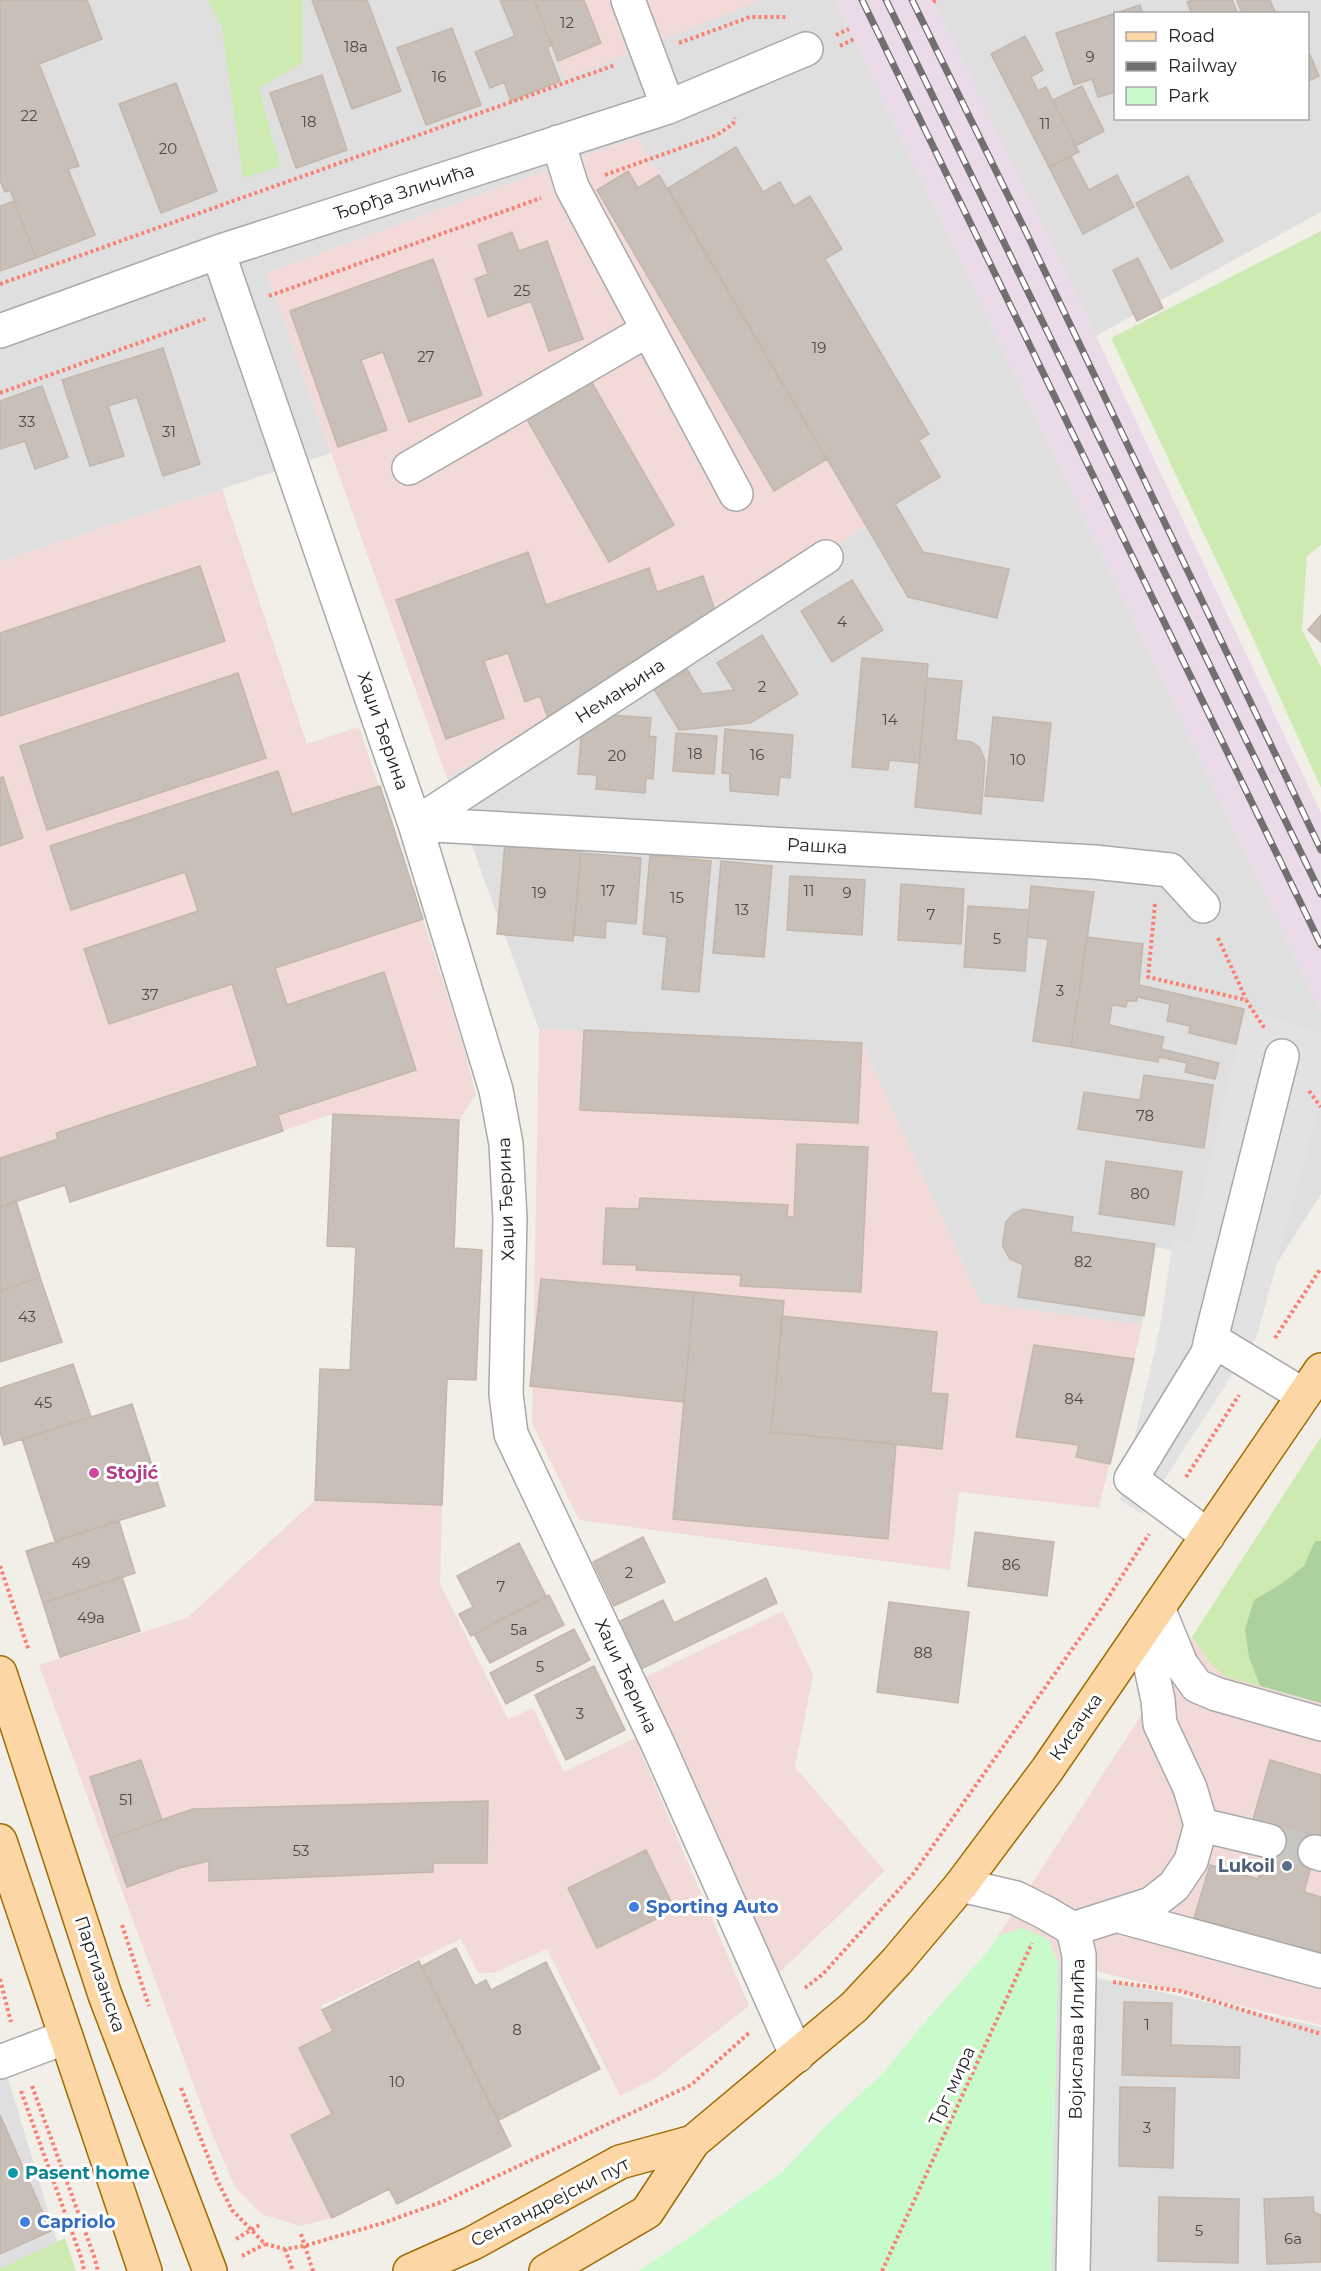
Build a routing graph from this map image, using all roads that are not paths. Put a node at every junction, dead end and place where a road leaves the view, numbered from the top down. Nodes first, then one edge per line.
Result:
1 (628, 0) edge
2 (803, 50) road end
3 (668, 107) junction
4 (558, 142) junction
5 (218, 252) junction
6 (648, 330) junction
7 (0, 331) edge
8 (409, 468) dead end
9 (736, 494) dead end
10 (826, 557) dead end
11 (415, 824) junction
12 (1203, 906) road end
13 (1282, 1056) road end
14 (1210, 1339) junction
15 (1312, 1382) edge
16 (1208, 1536) junction
17 (1151, 1619) junction
18 (0, 1673) edge
19 (1321, 1724) edge
20 (1201, 1825) junction
21 (0, 1841) edge
22 (1269, 1841) tunnel mouth
23 (962, 1885) junction
24 (1119, 1916) junction
25 (1060, 1921) junction
26 (1321, 1971) edge
27 (66, 2037) junction
28 (797, 2056) junction
29 (9, 2071) edge
30 (693, 2142) junction
31 (145, 2271) edge
32 (210, 2271) edge
33 (410, 2271) edge
34 (546, 2271) edge
35 (1073, 2271) edge

1 - 3 street
2 - 3 street, Ђорђа Зличића
3 - 4 street, Ђорђа Зличића
4 - 5 street, Ђорђа Зличића
4 - 6 street
5 - 7 street, Ђорђа Зличића
5 - 11 street, Хаџи Ђерина
6 - 8 street
6 - 9 street
10 - 11 street, Немањина
11 - 12 street, Рашка
11 - 28 street, Хаџи Ђерина
13 - 14 street
14 - 15 street
14 - 16 street
15 - 16 main road, Кисачка
16 - 17 main road, Кисачка
17 - 19 street
17 - 20 street
17 - 23 main road, Кисачка
18 - 32 main road, Партизанска
20 - 22 street
20 - 24 street
21 - 27 main road
23 - 25 street
23 - 28 main road, Кисачка
24 - 25 street
24 - 26 street
25 - 35 street, Војислава Илића
27 - 29 street
27 - 31 main road
28 - 30 main road, Сентандрејски пут
30 - 33 main road, Сентандрејски пут
30 - 34 main road, Сентандрејски пут

